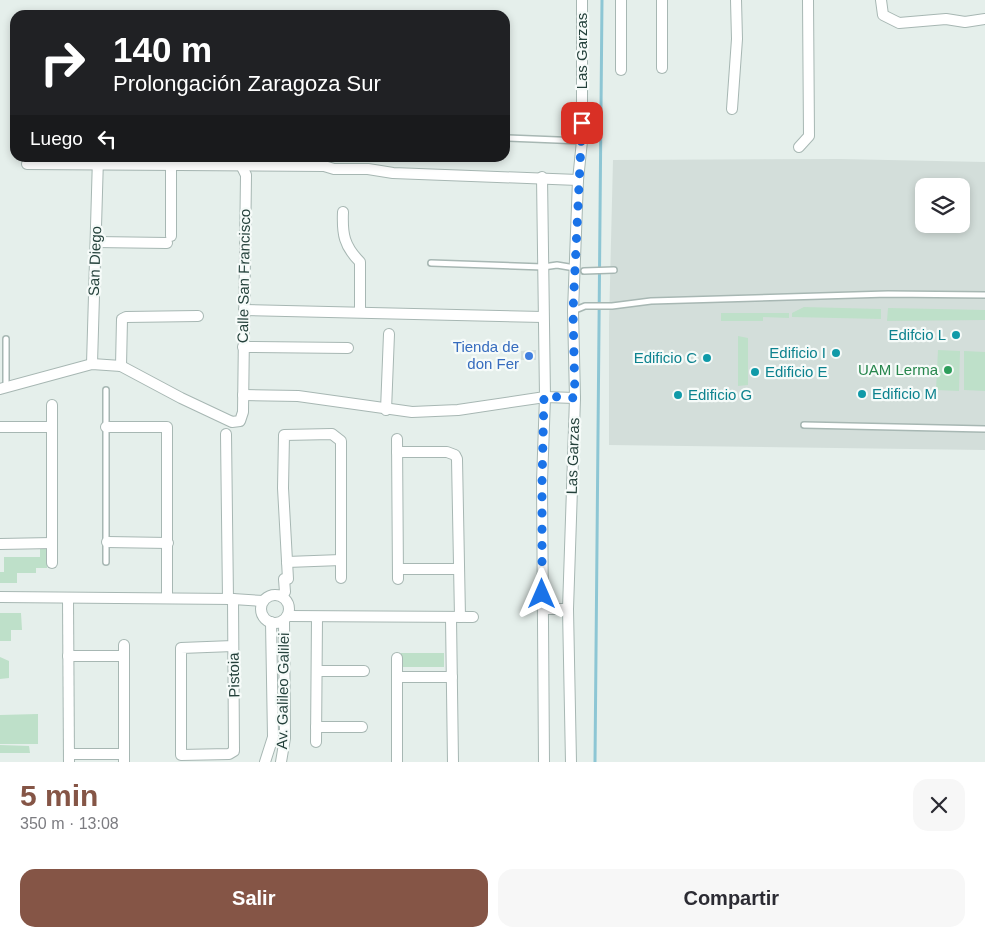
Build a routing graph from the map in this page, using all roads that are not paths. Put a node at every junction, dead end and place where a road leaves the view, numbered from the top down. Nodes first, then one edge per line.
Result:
1 (582, 0) edge
2 (621, 0) edge
3 (662, 0) edge
4 (736, 0) edge
5 (808, 0) edge
6 (881, 0) edge
7 (985, 19) edge
8 (662, 68) dead end
9 (621, 70) dead end
10 (732, 109) dead end
11 (510, 138) edge
12 (582, 141) junction
13 (798, 147) dead end
14 (74, 162) edge
15 (97, 162) edge
16 (157, 162) edge
17 (218, 162) edge
18 (241, 162) edge
19 (324, 162) edge
20 (27, 164) dead end
21 (171, 164) junction
22 (542, 177) junction
23 (578, 180) junction
24 (343, 212) dead end
25 (96, 242) junction
26 (431, 263) dead end
27 (542, 267) junction
28 (580, 269) junction
29 (614, 270) dead end
30 (985, 295) edge
31 (244, 310) junction
32 (360, 311) junction
33 (573, 311) junction
34 (198, 316) dead end
35 (543, 316) junction
36 (389, 334) dead end
37 (6, 339) dead end
38 (243, 347) junction
39 (348, 348) dead end
40 (92, 364) junction
41 (121, 366) junction
42 (3, 389) edge
43 (106, 390) dead end
44 (243, 395) junction
45 (263, 395) junction
46 (544, 396) junction
47 (575, 398) junction
48 (52, 405) dead end
49 (386, 410) junction
50 (243, 412) junction
51 (804, 425) dead end
52 (0, 427) edge
53 (52, 427) junction
54 (106, 427) junction
55 (985, 429) edge
56 (226, 434) dead end
57 (397, 439) dead end
58 (397, 452) junction
59 (107, 542) junction
60 (168, 543) junction
61 (0, 544) edge
62 (52, 544) junction
63 (341, 560) junction
64 (106, 562) dead end
65 (287, 562) junction
66 (52, 563) dead end
67 (459, 569) junction
68 (342, 578) dead end
69 (281, 596) junction
70 (0, 597) edge
71 (68, 598) junction
72 (167, 598) junction
73 (231, 599) junction
74 (263, 601) junction
75 (542, 609) junction
76 (568, 609) junction
77 (456, 617) junction
78 (473, 617) dead end
79 (286, 618) junction
80 (316, 618) junction
81 (271, 622) junction
82 (233, 646) junction
83 (68, 656) junction
84 (397, 658) dead end
85 (364, 671) dead end
86 (318, 672) junction
87 (397, 677) junction
88 (452, 677) junction
89 (316, 727) junction
90 (362, 727) dead end
91 (272, 737) junction
92 (284, 738) junction
93 (316, 742) dead end
94 (69, 758) edge
95 (124, 758) edge
96 (265, 762) edge
97 (281, 762) edge
98 (397, 762) edge
99 (452, 762) edge
100 (544, 762) edge
101 (571, 762) edge

1 - 12 street, Las Garzas
2 - 9 street
3 - 8 street
4 - 10 street
5 - 13 street
6 - 7 street
11 - 12 lane
12 - 23 street, Las Garzas
14 - 20 street
15 - 25 street, San Diego
16 - 21 street
17 - 21 street
18 - 31 street, Calle San Francisco
19 - 22 street
21 - 25 street
22 - 23 street
22 - 27 street, Las Garzas
23 - 28 street, Las Garzas
24 - 32 street
25 - 40 street, San Diego
26 - 27 lane
27 - 28 lane
27 - 35 street, Las Garzas
28 - 29 lane
28 - 33 street, Las Garzas
30 - 33 lane
31 - 32 street
31 - 38 street, Calle San Francisco
32 - 35 street
33 - 47 street, Las Garzas
34 - 41 street
35 - 46 street, Las Garzas
36 - 49 street
37 - 42 lane
38 - 39 street
38 - 44 street, Calle San Francisco
40 - 41 street
40 - 42 street
41 - 50 street
43 - 54 lane
44 - 45 street
44 - 50 street, Calle San Francisco
45 - 49 street
45 - 50 street
46 - 47 street
46 - 49 street
46 - 75 street, Las Garzas
47 - 76 street, Las Garzas
48 - 53 street
51 - 55 lane
52 - 53 street
53 - 62 street
54 - 59 lane
54 - 60 street
56 - 73 street, Pistoia
57 - 58 street
58 - 67 street
58 - 67 street
59 - 60 street
59 - 64 lane
60 - 72 street
61 - 62 street
62 - 66 street
63 - 65 street
63 - 65 street
63 - 68 street
65 - 69 street
67 - 77 street
69 - 74 street
69 - 79 street
70 - 71 street
71 - 72 street
71 - 83 street
72 - 73 street
73 - 74 street
73 - 82 street, Pistoia
74 - 81 street
75 - 76 street
75 - 100 street, Las Garzas
76 - 101 street, Las Garzas
77 - 78 street
77 - 80 street
77 - 88 street
79 - 80 street
79 - 81 street
79 - 92 street, Av. Galileo Galilei
80 - 86 street
81 - 91 street
82 - 82 street, Pistoia
83 - 94 street
83 - 95 street
84 - 87 street
85 - 86 street
86 - 89 street
87 - 88 street
87 - 98 street
88 - 99 street
89 - 90 street
89 - 93 street
91 - 92 street
91 - 96 street
92 - 97 street, Av. Galileo Galilei
94 - 95 street

